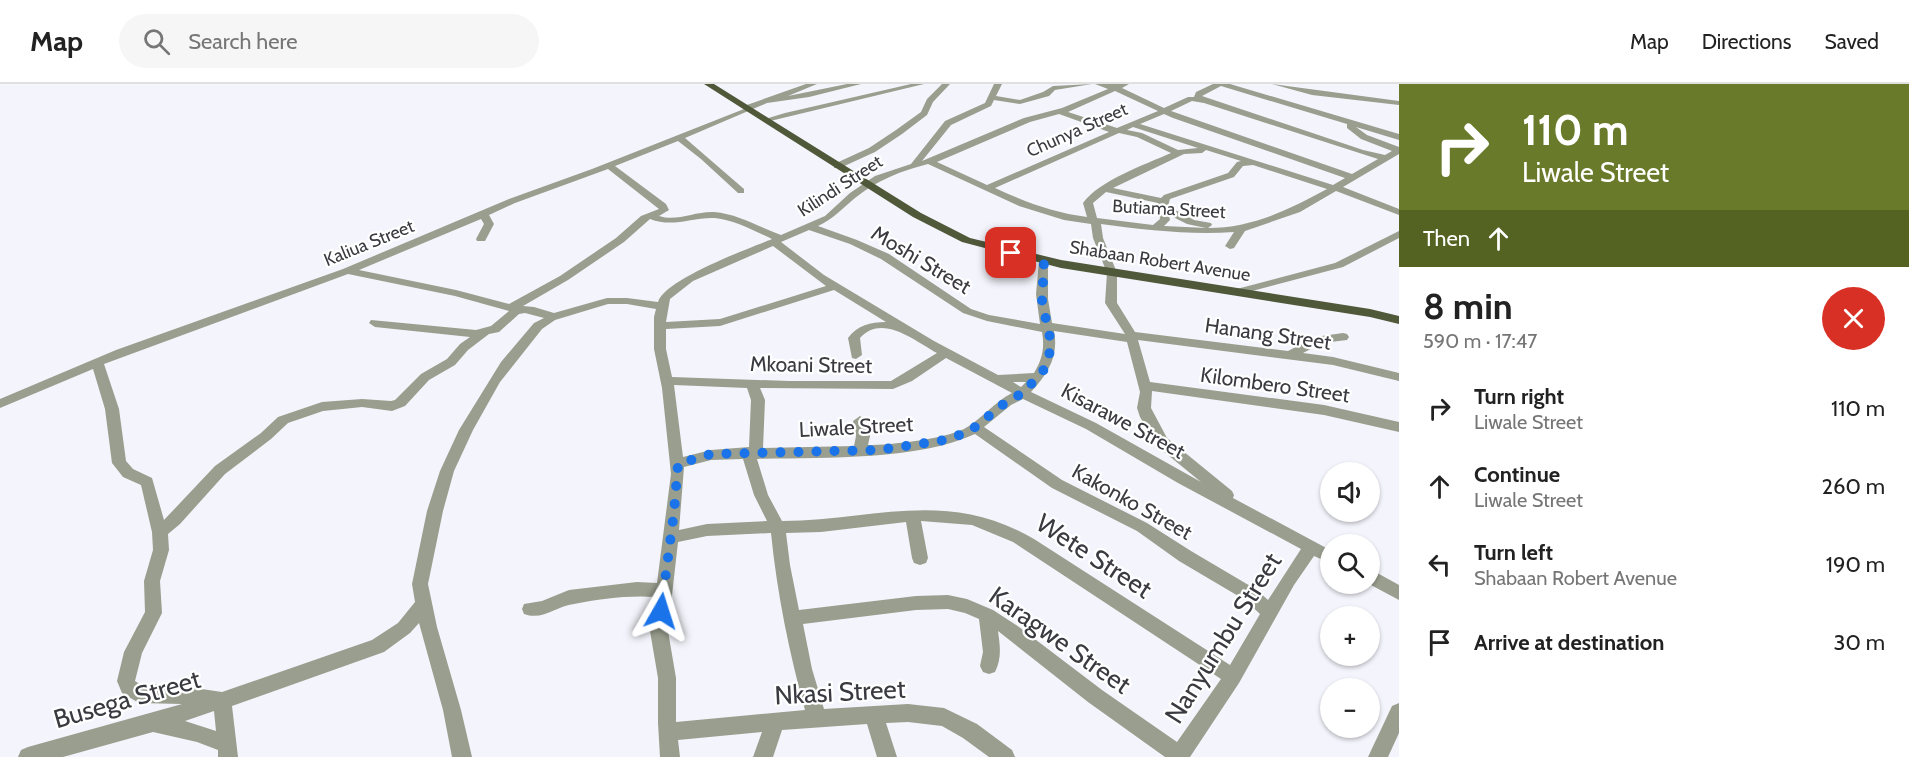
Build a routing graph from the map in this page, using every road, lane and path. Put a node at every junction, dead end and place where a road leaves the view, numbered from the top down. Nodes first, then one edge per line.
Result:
1 (708, 84) edge
2 (813, 84) edge
3 (857, 84) edge
4 (920, 84) edge
5 (946, 84) edge
6 (998, 84) edge
7 (1088, 84) edge
8 (1099, 84) edge
9 (1125, 84) edge
10 (1276, 84) edge
11 (1221, 85) edge
12 (1115, 88) junction
13 (991, 97) junction
14 (768, 101) junction
15 (1205, 101) junction
16 (1399, 103) edge
17 (748, 108) junction
18 (1164, 110) junction
19 (1058, 111) junction
20 (766, 120) junction
21 (1344, 120) junction
22 (1132, 124) junction
23 (1110, 131) junction
24 (1364, 137) junction
25 (1399, 137) edge
26 (678, 138) junction
27 (1336, 144) junction
28 (927, 148) junction
29 (1218, 151) junction
30 (1399, 151) edge
31 (1178, 153) junction
32 (1387, 159) junction
33 (934, 160) junction
34 (1253, 162) junction
35 (608, 165) junction
36 (914, 165) junction
37 (837, 166) junction
38 (1352, 177) junction
39 (867, 184) junction
40 (1335, 187) junction
41 (987, 188) junction
42 (1103, 189) junction
43 (741, 191) dead end
44 (1164, 205) junction
45 (1399, 212) edge
46 (483, 214) junction
47 (651, 216) junction
48 (1094, 221) junction
49 (810, 227) junction
50 (1155, 228) junction
51 (1240, 229) junction
52 (1399, 234) edge
53 (481, 239) dead end
54 (779, 241) junction
55 (1230, 246) dead end
56 (1044, 261) junction
57 (347, 271) junction
58 (1112, 273) junction
59 (835, 287) junction
60 (1237, 292) junction
61 (661, 306) junction
62 (510, 308) junction
63 (525, 309) junction
64 (553, 317) junction
65 (1399, 320) edge
66 (375, 323) dead end
67 (660, 325) junction
68 (900, 326) junction
69 (1047, 328) junction
70 (484, 333) junction
71 (1131, 337) junction
72 (1343, 337) dead end
73 (946, 352) junction
74 (856, 355) dead end
75 (1290, 355) junction
76 (97, 363) junction
77 (1038, 377) junction
78 (1399, 378) edge
79 (998, 379) junction
80 (667, 384) junction
81 (752, 384) junction
82 (1144, 386) junction
83 (1023, 393) junction
84 (0, 404) edge
85 (860, 421) dead end
86 (1397, 425) edge
87 (974, 428) junction
88 (1162, 442) junction
89 (860, 451) junction
90 (752, 452) junction
91 (1143, 455) junction
92 (678, 464) junction
93 (1242, 508) junction
94 (912, 517) junction
95 (778, 528) junction
96 (160, 532) junction
97 (671, 538) junction
98 (1311, 547) junction
99 (1320, 552) edge
100 (920, 558) dead end
101 (1380, 582) edge
102 (663, 591) junction
103 (1399, 592) edge
104 (424, 604) junction
105 (530, 609) dead end
106 (1270, 613) junction
107 (987, 615) junction
108 (793, 618) junction
109 (989, 666) dead end
110 (1233, 677) junction
111 (221, 701) junction
112 (1399, 712) edge
113 (874, 715) junction
114 (817, 718) junction
115 (776, 722) junction
116 (152, 723) junction
117 (668, 732) junction
118 (227, 750) edge
119 (1179, 756) edge
120 (28, 757) edge
121 (462, 757) edge
122 (670, 757) edge
123 (764, 757) edge
124 (887, 757) edge
125 (1005, 757) edge
126 (1378, 757) edge

1 - 17 main road, Shabaan Robert Avenue
2 - 14 street
3 - 14 street
4 - 20 street
5 - 37 street
6 - 13 street
7 - 13 street
8 - 12 street
9 - 12 street, Kilindi Street
10 - 16 street
11 - 15 street
11 - 21 street
12 - 18 street
12 - 19 street, Kilindi Street
13 - 28 street
14 - 17 street, Kaliua Street
15 - 18 street, Chunya Street
15 - 27 street, Chunya Street
17 - 20 main road, Shabaan Robert Avenue
17 - 26 street, Kaliua Street
18 - 22 street, Chunya Street
18 - 38 street
19 - 23 street
19 - 33 street, Kilindi Street
20 - 37 main road, Shabaan Robert Avenue
21 - 24 street
21 - 25 street
22 - 23 street, Chunya Street
22 - 29 street
23 - 31 street
23 - 41 street, Chunya Street
24 - 27 street
24 - 30 street
26 - 35 street, Kaliua Street
26 - 43 street
27 - 32 street, Chunya Street
28 - 33 street, Butiama Street
28 - 36 street
29 - 31 street
29 - 34 street
30 - 32 street, Butiama Street
31 - 42 street
32 - 38 street, Butiama Street
33 - 36 street, Kilindi Street
33 - 41 street, Butiama Street
34 - 40 street
34 - 44 street
35 - 46 street, Kaliua Street
35 - 47 street
36 - 39 street, Kilindi Street
37 - 39 main road, Shabaan Robert Avenue
38 - 40 street, Butiama Street
39 - 49 street, Kilindi Street
39 - 56 main road, Shabaan Robert Avenue
40 - 45 street
40 - 51 street, Butiama Street
41 - 48 street, Butiama Street
42 - 44 street
42 - 48 street
44 - 50 street
44 - 51 street
46 - 53 street
46 - 57 street, Kaliua Street
47 - 54 street, Kisarawe Street
47 - 62 street
48 - 50 street, Butiama Street
48 - 58 street
49 - 54 street, Kilindi Street
49 - 69 street, Moshi Street
50 - 51 street, Butiama Street
51 - 55 street
52 - 60 street
54 - 59 street, Kisarawe Street
54 - 61 street, Kilindi Street
56 - 58 main road, Shabaan Robert Avenue
56 - 69 street
57 - 62 street
57 - 76 street, Kaliua Street
58 - 60 main road, Shabaan Robert Avenue
58 - 71 street
59 - 67 street
59 - 68 street, Kisarawe Street
60 - 65 main road, Shabaan Robert Avenue
61 - 64 street
61 - 67 street
62 - 63 street
63 - 64 street
63 - 70 street
64 - 104 street
66 - 70 street
67 - 80 street
68 - 73 street, Kisarawe Street
68 - 74 street
69 - 71 street, Moshi Street
69 - 77 street
70 - 96 street
71 - 75 street, Hanang Street
71 - 82 street
72 - 75 street
73 - 79 street, Kisarawe Street
73 - 81 street, Mkoani Street
75 - 78 street, Hanang Street
76 - 84 street, Kaliua Street
76 - 96 street
77 - 79 street
77 - 83 street, Liwale Street
79 - 83 street, Kisarawe Street
80 - 81 street, Mkoani Street
80 - 92 street
81 - 90 street
82 - 86 street, Kilombero Street
82 - 88 street
83 - 87 street, Liwale Street
83 - 91 street, Kisarawe Street
85 - 89 street
87 - 89 street, Liwale Street
87 - 106 street, Kakonko Street
88 - 91 street
88 - 93 street
89 - 90 street, Liwale Street
90 - 92 street, Liwale Street
90 - 95 street
91 - 93 street, Kisarawe Street
92 - 97 street
93 - 98 street, Kisarawe Street
94 - 95 street, Wete Street
94 - 100 street
94 - 110 street, Wete Street
95 - 97 street, Wete Street
95 - 108 street
96 - 111 street
97 - 102 street
98 - 99 street, Kisarawe Street
98 - 106 street, Nanyumbu Street
101 - 103 street
102 - 105 street
102 - 117 street
104 - 111 street
104 - 121 street
106 - 110 street, Nanyumbu Street
107 - 108 street, Karagwe Street
107 - 109 street
107 - 119 street, Karagwe Street
108 - 114 street
110 - 119 street, Nanyumbu Street
111 - 116 street, Busega Street
111 - 118 street, Busega Street
112 - 126 street
113 - 114 street, Nkasi Street
113 - 124 street
113 - 125 street, Nkasi Street
114 - 115 street, Nkasi Street
115 - 117 street, Nkasi Street
115 - 123 street
116 - 118 street
116 - 120 street, Busega Street
117 - 122 street

